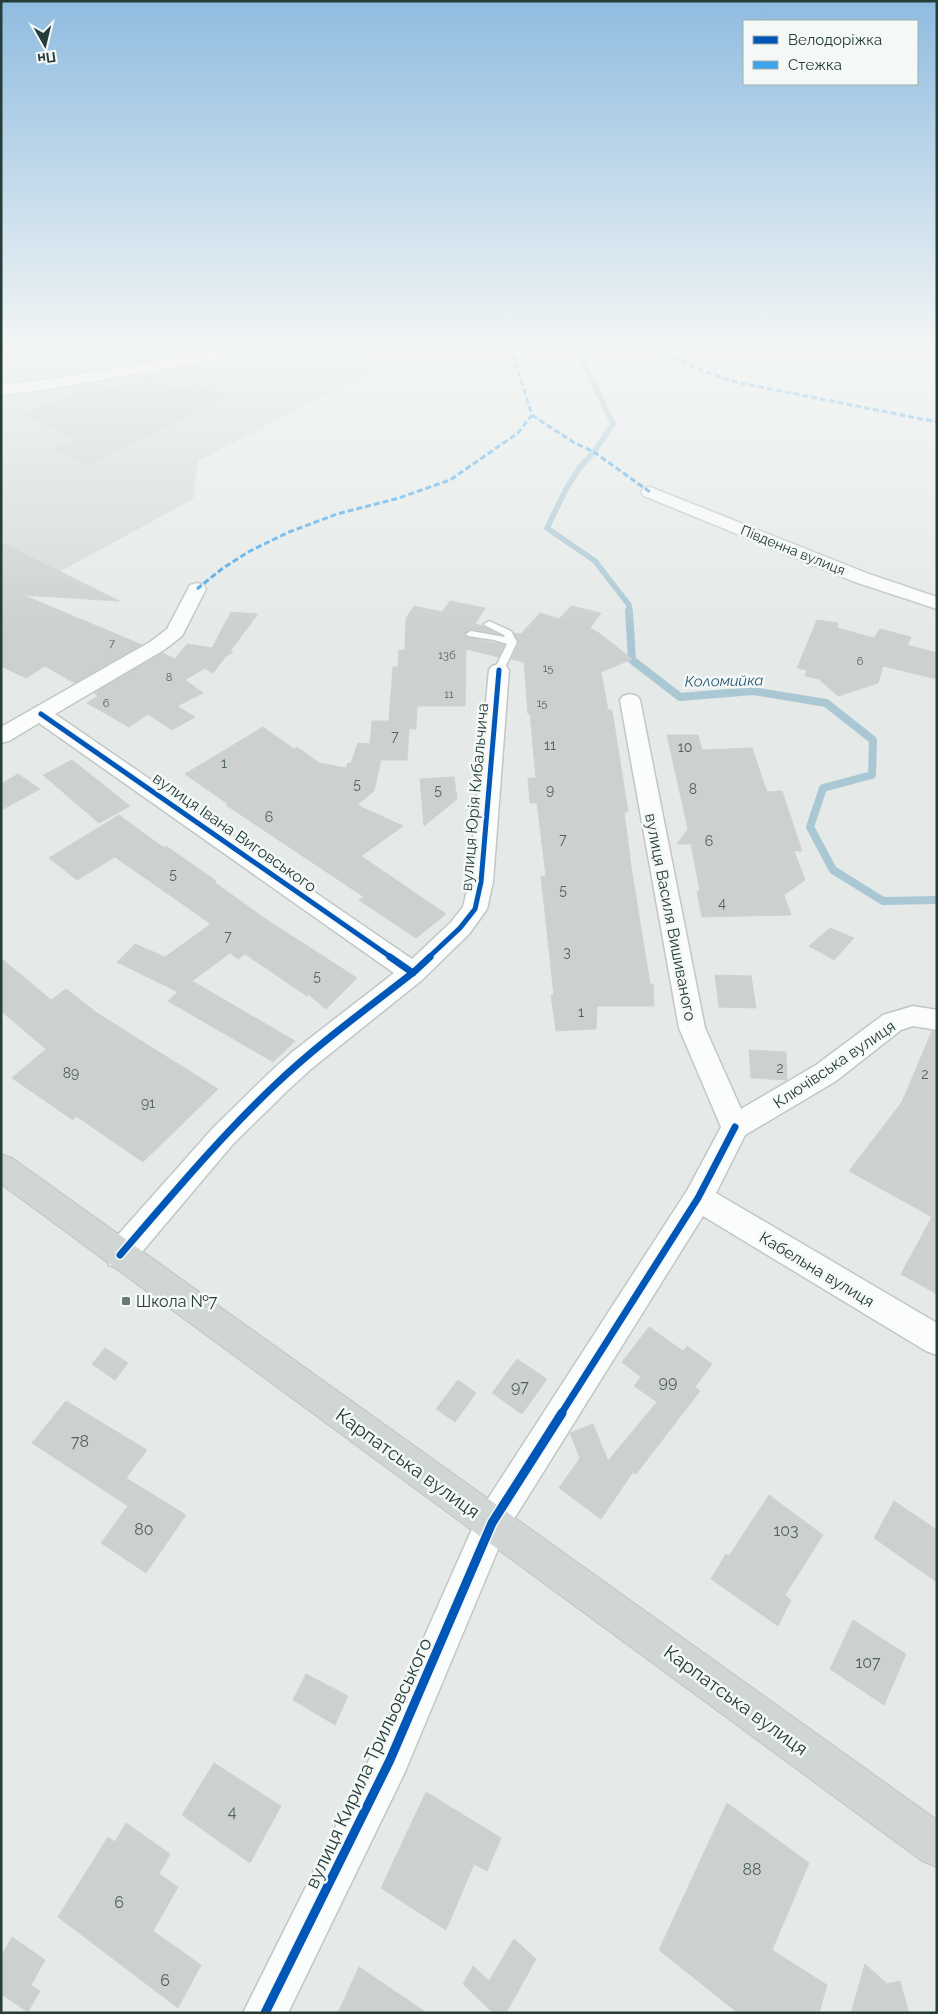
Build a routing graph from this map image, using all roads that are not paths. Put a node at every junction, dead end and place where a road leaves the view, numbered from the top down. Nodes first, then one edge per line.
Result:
1 (650, 492) dead end
2 (197, 589) dead end
3 (937, 603) edge
4 (489, 624) dead end
5 (471, 634) dead end
6 (512, 642) junction
7 (499, 670) joint
8 (630, 700) dead end
9 (41, 714) junction
10 (1, 736) edge
11 (413, 973) junction
12 (937, 1020) edge
13 (735, 1127) junction
14 (1, 1167) edge
15 (698, 1198) junction
16 (120, 1255) junction
17 (937, 1340) edge
18 (492, 1523) junction
19 (937, 1846) edge
20 (264, 2013) edge

1 - 3 street, Південна вулиця
2 - 9 street
4 - 6 lane
5 - 6 lane
6 - 7 lane
7 - 11 street, вулиця Юрія Кибальчича
8 - 13 street, вулиця Василя Вишиваного
9 - 10 street
9 - 11 street, вулиця Івана Виговського
11 - 16 street, вулиця Юрія Кибальчича
12 - 13 street, Ключівська вулиця
13 - 15 street, вулиця Кирила Трильовського
14 - 16 main road, Карпатська вулиця
15 - 17 street, Кабельна вулиця
15 - 18 street, вулиця Кирила Трильовського
16 - 18 main road, Карпатська вулиця
18 - 19 main road, Карпатська вулиця
18 - 20 street, вулиця Кирила Трильовського

